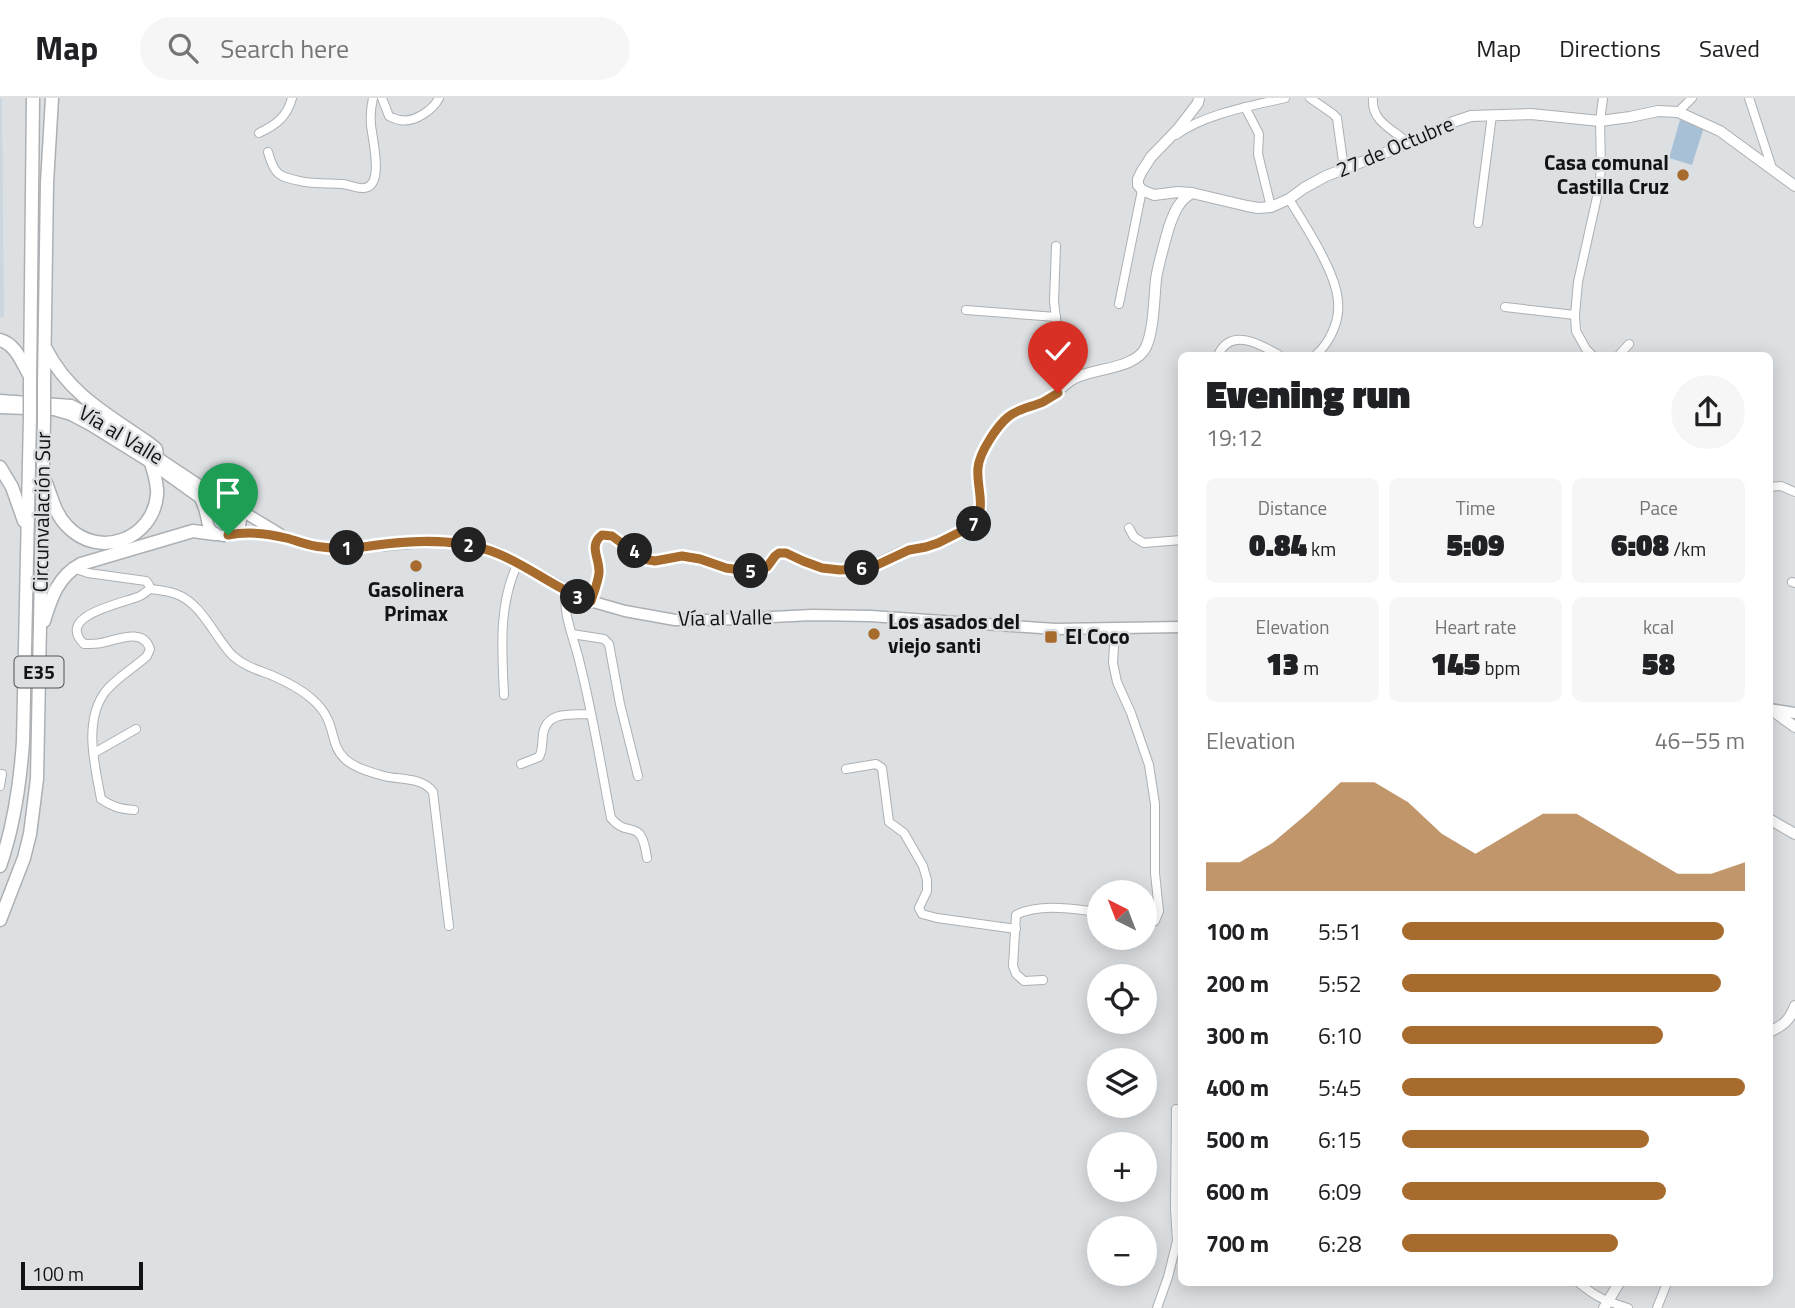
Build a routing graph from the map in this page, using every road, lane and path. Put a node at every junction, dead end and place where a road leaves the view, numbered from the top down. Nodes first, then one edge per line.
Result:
1 (33, 98) edge
2 (52, 98) edge
3 (292, 98) edge
4 (373, 98) edge
5 (382, 98) edge
6 (439, 98) edge
7 (1199, 98) edge
8 (1285, 98) edge
9 (1310, 98) edge
10 (1373, 98) edge
11 (1603, 98) edge
12 (1692, 98) edge
13 (1749, 98) edge
14 (1245, 107) junction
15 (1678, 112) junction
16 (1492, 115) junction
17 (1600, 121) junction
18 (259, 133) dead end
19 (1408, 143) junction
20 (1162, 145) junction
21 (268, 152) dead end
22 (1772, 168) junction
23 (1344, 169) junction
24 (1795, 186) edge
25 (1142, 190) junction
26 (1192, 193) junction
27 (1289, 199) junction
28 (1270, 207) junction
29 (1478, 223) dead end
30 (1056, 246) dead end
31 (1119, 304) dead end
32 (1505, 307) dead end
33 (966, 310) dead end
34 (1575, 314) junction
35 (1056, 317) junction
36 (0, 340) edge
37 (1629, 344) dead end
38 (45, 347) junction
39 (1219, 352) edge
40 (1274, 352) edge
41 (1319, 352) edge
42 (1589, 352) edge
43 (1622, 352) edge
44 (30, 380) junction
45 (1065, 385) junction
46 (0, 400) edge
47 (0, 408) edge
48 (154, 459) junction
49 (0, 467) edge
50 (42, 475) junction
51 (1773, 487) edge
52 (1795, 492) edge
53 (234, 506) junction
54 (207, 520) junction
55 (1129, 528) dead end
56 (28, 530) junction
57 (221, 534) junction
58 (285, 538) junction
59 (1178, 540) edge
60 (518, 563) junction
61 (73, 568) junction
62 (150, 589) junction
63 (566, 590) junction
64 (591, 601) junction
65 (1178, 627) edge
66 (1115, 629) junction
67 (40, 632) junction
68 (572, 634) junction
69 (504, 695) dead end
70 (1773, 710) edge
71 (1773, 712) edge
72 (1795, 713) edge
73 (591, 714) junction
74 (1795, 727) edge
75 (136, 729) dead end
76 (94, 753) junction
77 (521, 764) dead end
78 (846, 769) dead end
79 (2, 774) dead end
80 (638, 776) dead end
81 (0, 786) edge
82 (134, 810) dead end
83 (1773, 820) edge
84 (1795, 834) edge
85 (647, 858) dead end
86 (0, 866) edge
87 (1156, 880) edge
88 (1157, 892) edge
89 (1087, 911) edge
90 (1157, 916) edge
91 (0, 920) edge
92 (449, 926) dead end
93 (1016, 929) junction
94 (1043, 981) dead end
95 (1795, 1006) edge
96 (1773, 1030) edge
97 (1176, 1109) dead end
98 (1583, 1286) edge
99 (1617, 1286) edge
100 (1666, 1286) edge
101 (1606, 1305) edge
102 (1157, 1308) edge
103 (1628, 1308) edge
104 (1657, 1308) edge

1 - 44 highway, Circunvalación Sur / E35
2 - 38 highway, Circunvalación Sur / E35
3 - 18 street
4 - 21 street
5 - 6 street
7 - 20 street
8 - 14 street
9 - 23 street
10 - 19 street
11 - 17 street
12 - 15 street
13 - 22 street
14 - 20 street
14 - 28 street
15 - 17 street, 27 de Octubre
15 - 22 street, 27 de Octubre
16 - 17 street, 27 de Octubre
16 - 19 street, 27 de Octubre
16 - 29 street
17 - 34 street
19 - 23 street, 27 de Octubre
20 - 25 street
22 - 24 street, 27 de Octubre
23 - 27 street, 27 de Octubre
25 - 26 street, 27 de Octubre
25 - 31 street
26 - 28 street, 27 de Octubre
26 - 45 street
27 - 28 street, 27 de Octubre
27 - 41 street
30 - 35 street
32 - 34 street
33 - 35 street
34 - 42 street
35 - 45 street
36 - 44 highway
37 - 43 street
38 - 48 highway
38 - 50 highway, Circunvalación Sur / E35, bridge
39 - 40 street
44 - 56 highway, Circunvalación Sur / E35, bridge
45 - 64 street
46 - 48 main road, Vía al Valle
47 - 48 main road, Vía al Valle
48 - 50 highway
48 - 53 main road, Vía al Valle
48 - 54 main road, Vía al Valle
49 - 56 highway
50 - 67 highway, Circunvalación Sur / E35
51 - 52 street
53 - 54 main road
53 - 57 main road
53 - 58 main road, Vía al Valle
54 - 57 main road
55 - 59 street
56 - 86 highway, Circunvalación Sur / E35
57 - 58 main road
57 - 61 highway
58 - 60 main road, Vía al Valle
60 - 63 main road, Vía al Valle
60 - 69 street
61 - 62 street
61 - 67 highway
62 - 76 street
62 - 92 street
63 - 64 main road, Vía al Valle
63 - 68 street
64 - 66 main road, Vía al Valle
65 - 66 main road, Vía al Valle
66 - 87 street
67 - 91 highway, Circunvalación Sur / E35
68 - 73 street
68 - 80 street
70 - 72 main road
71 - 74 street
73 - 77 street
73 - 85 street
75 - 76 street
76 - 82 street
78 - 93 street
79 - 81 street
83 - 84 street
88 - 90 street
89 - 93 street
93 - 94 street
95 - 96 street
97 - 102 street
98 - 101 street
99 - 101 street
100 - 104 street
101 - 103 street

